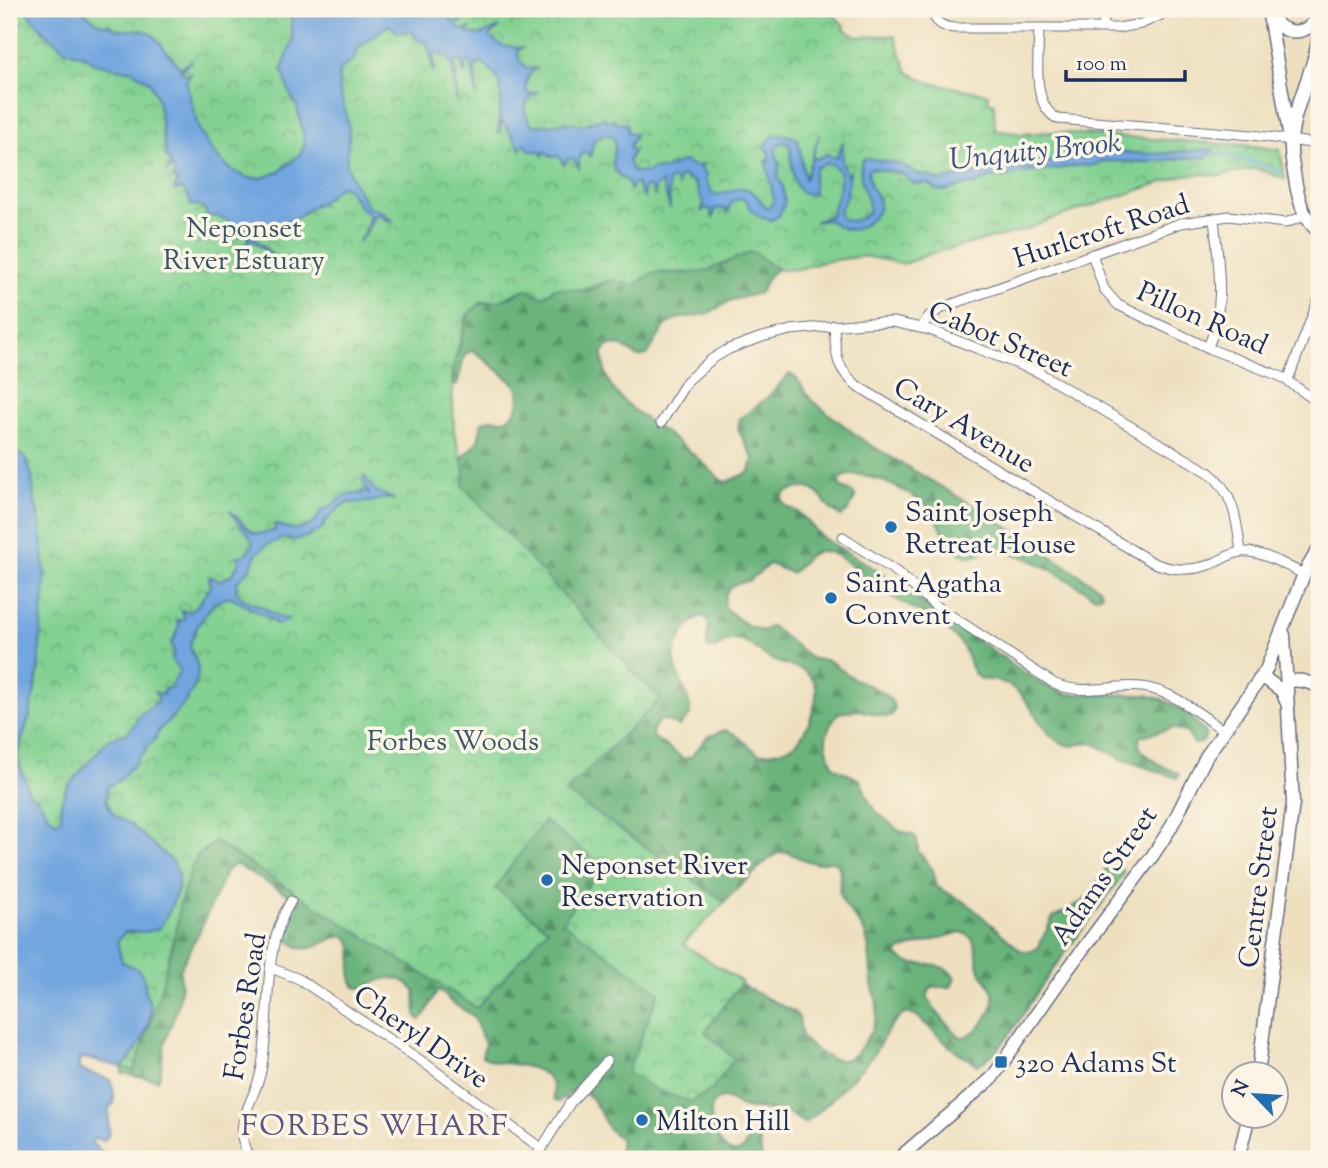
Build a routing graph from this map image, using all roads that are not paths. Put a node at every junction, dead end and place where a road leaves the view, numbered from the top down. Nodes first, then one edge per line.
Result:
1 (932, 9) edge
2 (1103, 9) edge
3 (1175, 9) edge
4 (1268, 9) edge
5 (1319, 14) edge
6 (1039, 28) junction
7 (1104, 28) junction
8 (1319, 32) edge
9 (1291, 140) junction
10 (1319, 144) edge
11 (1305, 216) junction
12 (1214, 218) junction
13 (1319, 232) edge
14 (1092, 254) junction
15 (1319, 299) edge
16 (834, 325) junction
17 (922, 327) junction
18 (1208, 348) junction
19 (1288, 380) junction
20 (1319, 403) edge
21 (661, 423) dead end
22 (843, 537) dead end
23 (1319, 548) edge
24 (1241, 552) junction
25 (1305, 571) junction
26 (1319, 575) edge
27 (1286, 622) junction
28 (1263, 677) junction
29 (1287, 680) junction
30 (1319, 686) edge
31 (1287, 705) junction
32 (1223, 730) junction
33 (291, 901) dead end
34 (271, 968) junction
35 (1260, 1060) edge
36 (607, 1061) dead end
37 (1245, 1130) edge
38 (542, 1149) junction
39 (249, 1159) edge
40 (535, 1159) edge
41 (898, 1159) edge
42 (1238, 1159) edge

1 - 6 street
2 - 7 street
3 - 7 street
4 - 5 main road
4 - 9 main road
6 - 7 street
6 - 9 street
8 - 9 main road
9 - 10 street
9 - 11 main road
11 - 12 street, Hurlcroft Road
11 - 13 main road
12 - 14 street, Hurlcroft Road
12 - 18 street
14 - 17 street, Hurlcroft Road
14 - 18 street, Pillon Road
15 - 19 street
16 - 17 street, Cabot Street
16 - 21 street, Cabot Street
16 - 24 street, Cary Avenue
17 - 24 street, Cabot Street
18 - 19 street, Pillon Road
19 - 20 street, Pillon Road
22 - 32 street
23 - 25 main road, Adams Street
24 - 25 street
25 - 26 street
25 - 27 main road, Adams Street
27 - 28 main road, Adams Street
27 - 29 main road, Centre Street
28 - 31 main road
28 - 32 main road, Adams Street
29 - 30 main road
29 - 31 main road, Centre Street
31 - 35 main road, Centre Street
32 - 41 main road, Adams Street
33 - 34 street, Forbes Road
34 - 38 street, Cheryl Drive
34 - 39 street, Forbes Road
36 - 38 street
37 - 42 main road
38 - 40 street

